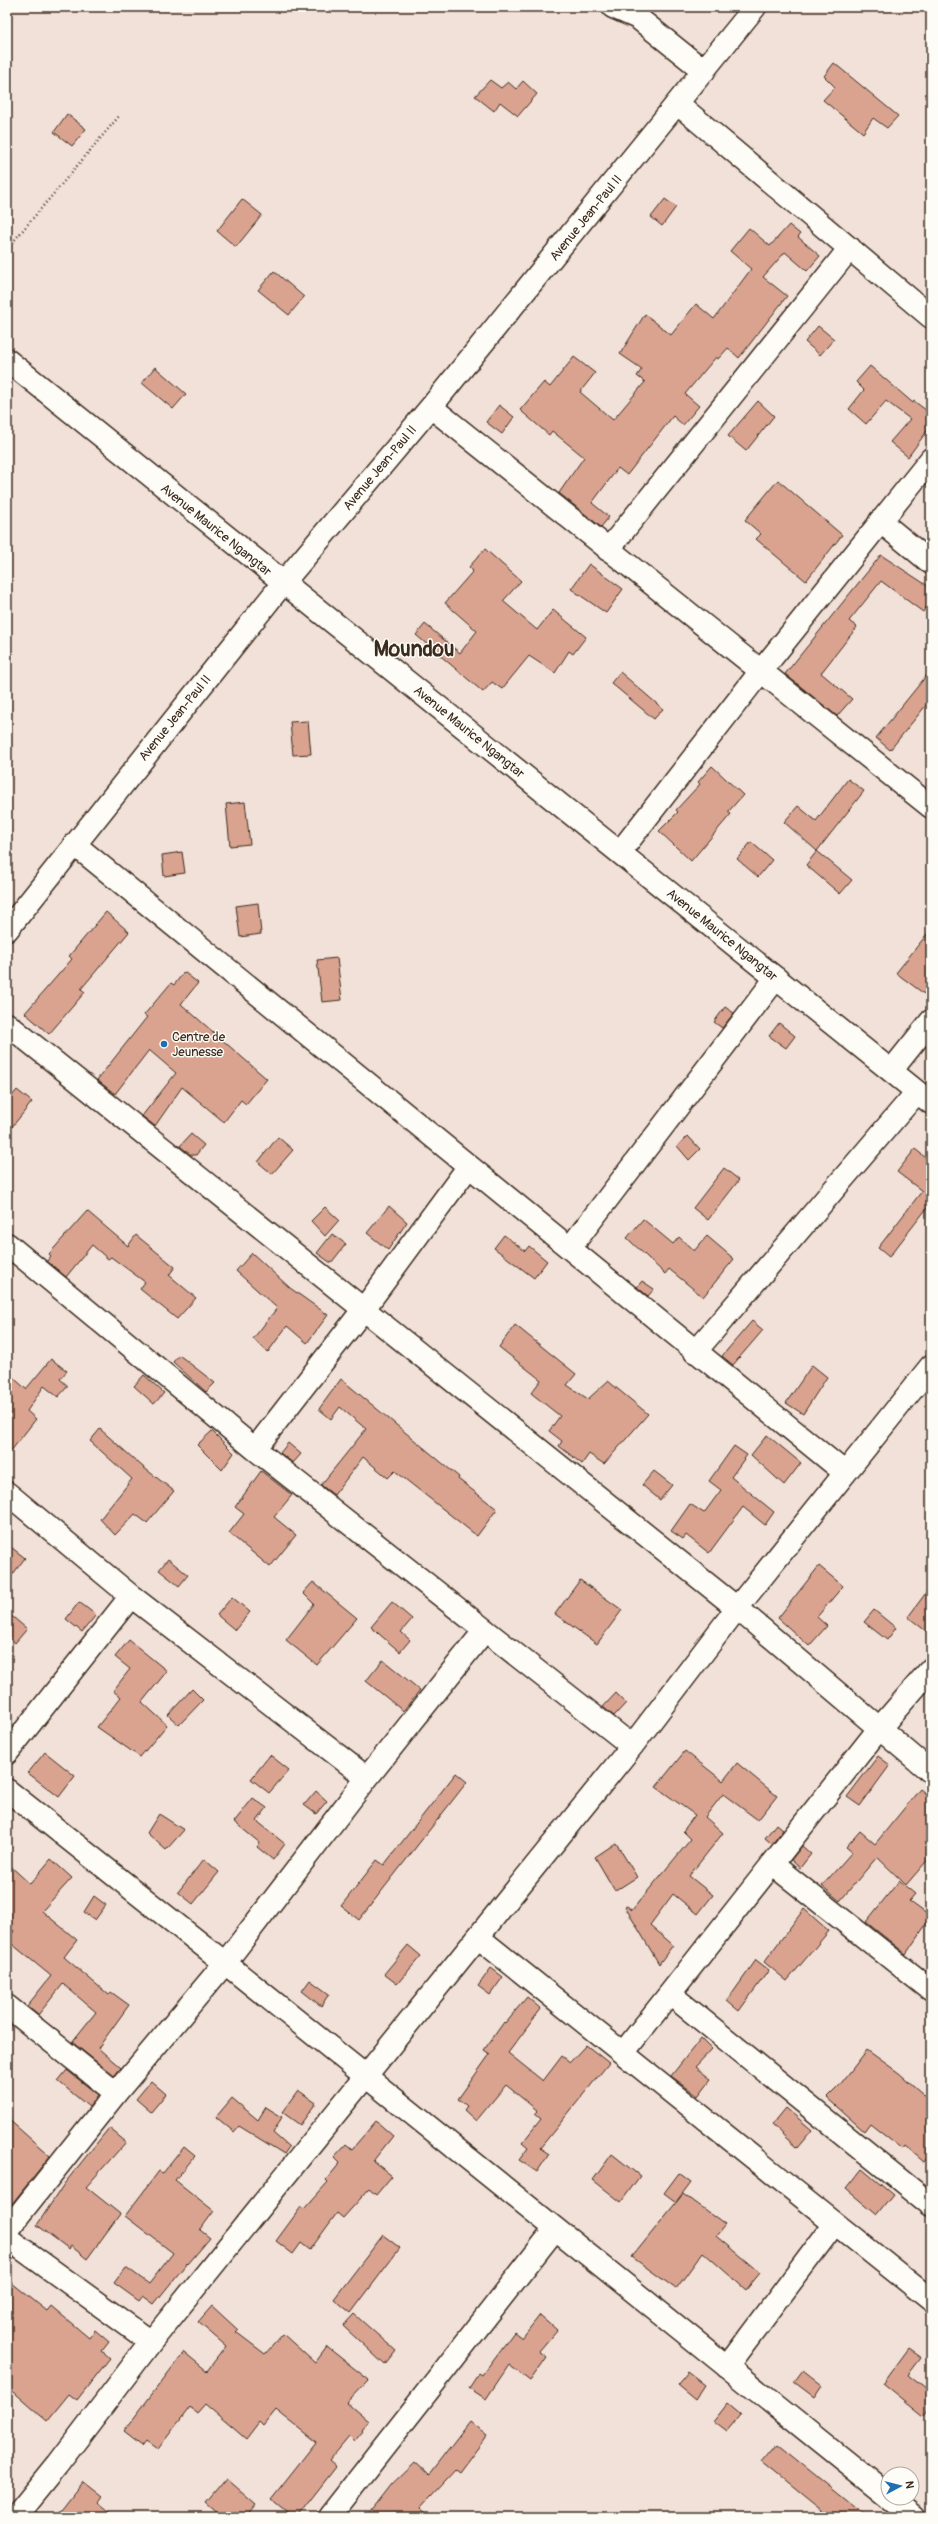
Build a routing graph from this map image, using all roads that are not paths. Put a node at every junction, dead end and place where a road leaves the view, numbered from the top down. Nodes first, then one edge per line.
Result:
1 (613, 7) edge
2 (755, 7) edge
3 (643, 13) edge
4 (704, 71) junction
5 (678, 104) junction
6 (850, 248) junction
7 (931, 316) edge
8 (7, 360) edge
9 (432, 407) junction
10 (931, 458) edge
11 (880, 521) junction
12 (608, 550) junction
13 (931, 563) edge
14 (282, 583) junction
15 (761, 671) junction
16 (931, 807) edge
17 (74, 844) junction
18 (620, 852) junction
19 (7, 930) edge
20 (776, 978) junction
21 (931, 1021) edge
22 (7, 1024) edge
23 (891, 1071) junction
24 (924, 1098) edge
25 (469, 1166) junction
26 (570, 1248) junction
27 (9, 1250) edge
28 (363, 1310) junction
29 (695, 1352) junction
30 (931, 1366) edge
31 (255, 1449) junction
32 (844, 1472) junction
33 (7, 1493) edge
34 (131, 1596) junction
35 (737, 1608) junction
36 (485, 1630) junction
37 (931, 1669) edge
38 (878, 1730) junction
39 (632, 1746) junction
40 (7, 1753) edge
41 (931, 1772) edge
42 (367, 1778) junction
43 (7, 1790) edge
44 (772, 1864) junction
45 (479, 1938) junction
46 (225, 1963) junction
47 (931, 1990) edge
48 (670, 1994) junction
49 (7, 2006) edge
50 (623, 2053) junction
51 (366, 2078) junction
52 (116, 2092) junction
53 (931, 2205) edge
54 (835, 2223) junction
55 (555, 2229) junction
56 (7, 2230) edge
57 (7, 2238) edge
58 (931, 2300) edge
59 (151, 2342) junction
60 (727, 2367) junction
61 (880, 2490) edge
62 (900, 2506) edge
63 (15, 2517) edge
64 (329, 2517) edge
65 (914, 2517) edge

1 - 3 street
2 - 4 street, Avenue Jean-Paul II
3 - 4 street
4 - 5 street, Avenue Jean-Paul II
5 - 6 street
5 - 9 street, Avenue Jean-Paul II
6 - 7 street
6 - 12 street
8 - 14 street, Avenue Maurice Ngangtar
9 - 12 street
9 - 14 street, Avenue Jean-Paul II
10 - 11 street
11 - 13 street
11 - 15 street
12 - 15 street
14 - 17 street, Avenue Jean-Paul II
14 - 18 street, Avenue Maurice Ngangtar
15 - 16 street
15 - 18 street
17 - 19 street, Avenue Jean-Paul II
17 - 25 street
18 - 20 street, Avenue Maurice Ngangtar
20 - 23 street, Avenue Maurice Ngangtar
20 - 26 street
21 - 23 street
22 - 28 street
23 - 24 street, Avenue Maurice Ngangtar
24 - 29 street
25 - 26 street
25 - 28 street
26 - 29 street
27 - 31 street
28 - 31 street
28 - 35 street
29 - 32 street
30 - 32 street
31 - 36 street
32 - 35 street
33 - 34 street
34 - 40 street
34 - 42 street
35 - 38 street
35 - 39 street
36 - 39 street
36 - 42 street
37 - 38 street
38 - 41 street
38 - 44 street
39 - 45 street
42 - 46 street
43 - 46 street
44 - 47 street
44 - 48 street
45 - 50 street
45 - 51 street
46 - 51 street
46 - 52 street
48 - 50 street
48 - 53 street
49 - 52 street
50 - 54 street
51 - 55 street
51 - 59 street
52 - 56 street
54 - 58 street
54 - 60 street
55 - 60 street
55 - 64 street
57 - 59 street
59 - 63 street
60 - 61 street
62 - 65 street

